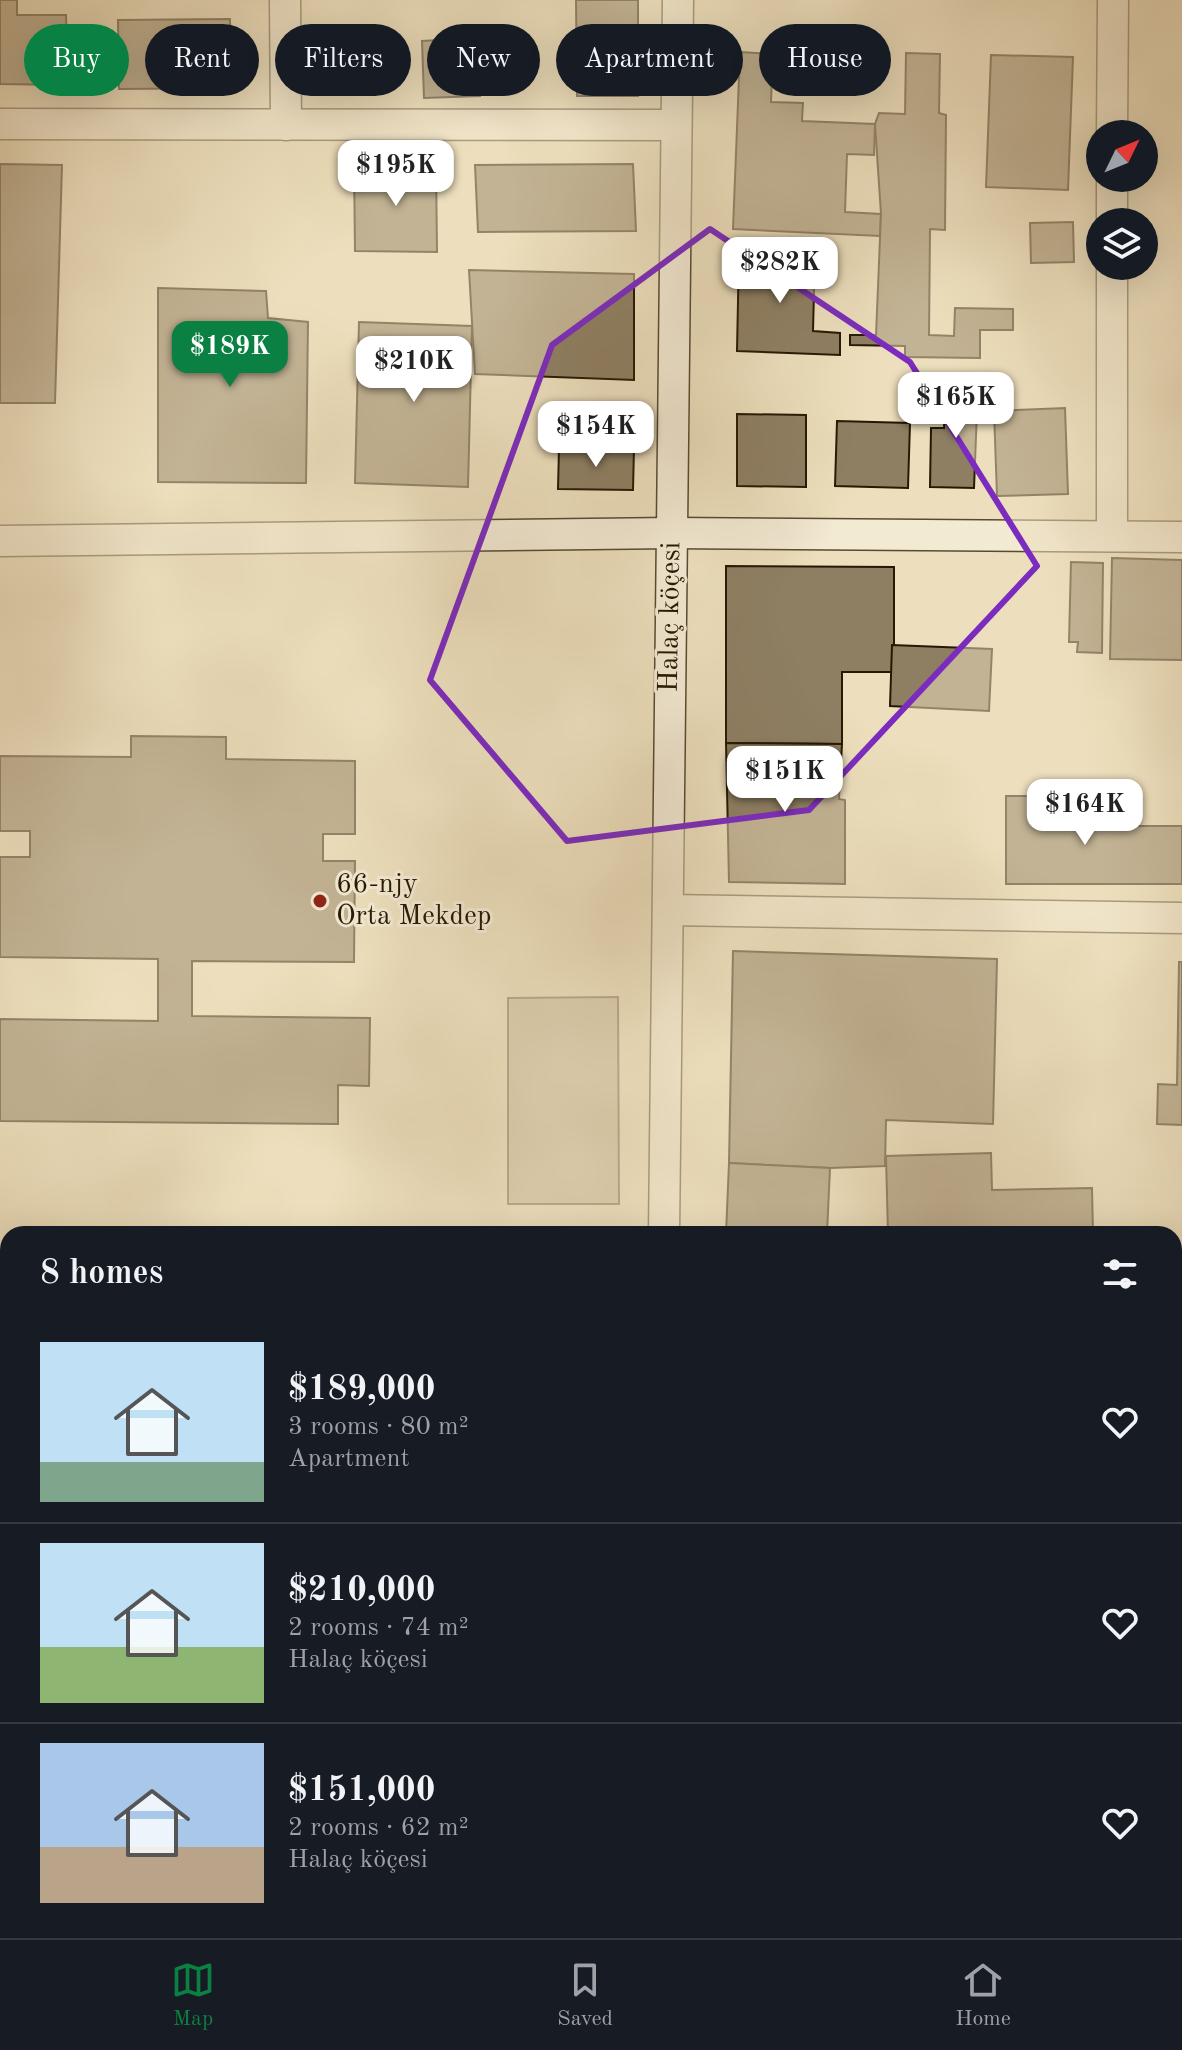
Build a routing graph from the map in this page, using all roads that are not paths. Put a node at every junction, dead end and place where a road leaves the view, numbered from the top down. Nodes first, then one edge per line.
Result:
1 (285, 0) edge
2 (678, 0) edge
3 (1113, 0) edge
4 (1112, 120) edge
5 (0, 124) edge
6 (286, 125) junction
7 (676, 125) junction
8 (1112, 280) edge
9 (672, 533) junction
10 (1112, 536) junction
11 (1182, 537) edge
12 (0, 541) edge
13 (668, 910) junction
14 (1182, 918) edge
15 (664, 1226) edge

1 - 6 street
2 - 7 street, Halaç köçesi
3 - 4 street
5 - 6 street
6 - 7 street
7 - 9 street, Halaç köçesi
8 - 10 street
9 - 10 street
9 - 12 street
9 - 13 street, Halaç köçesi
10 - 11 street
13 - 14 street
13 - 15 street, Halaç köçesi

